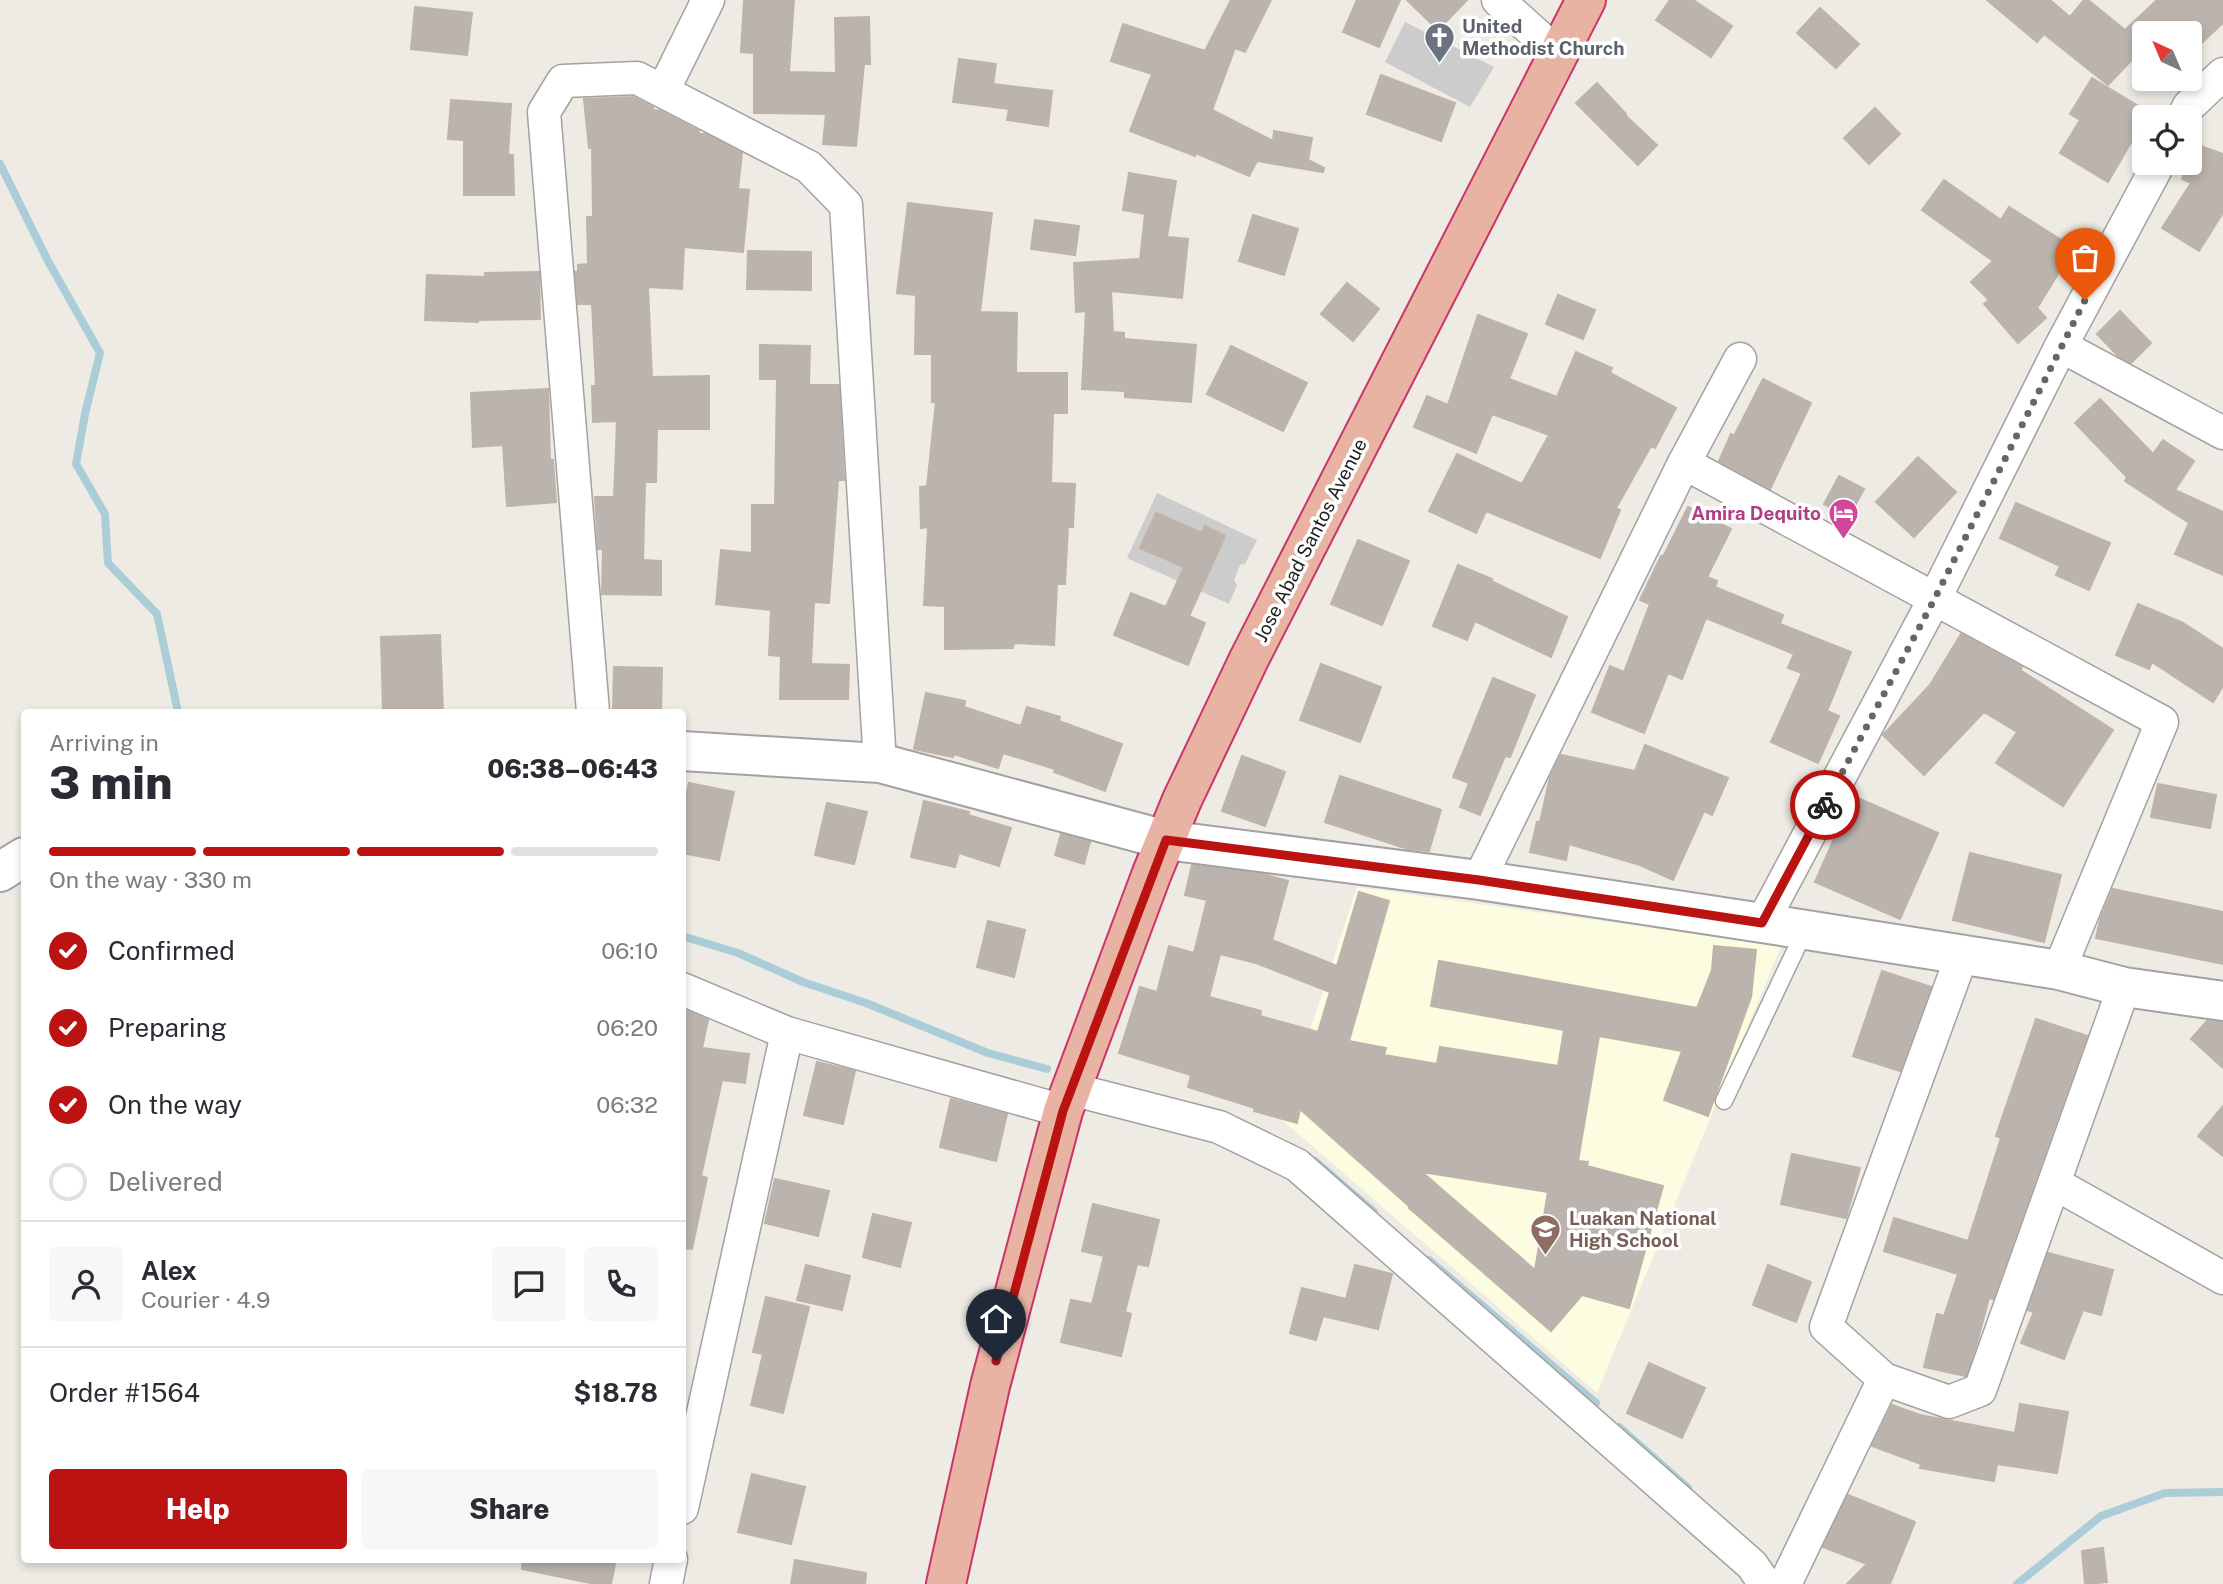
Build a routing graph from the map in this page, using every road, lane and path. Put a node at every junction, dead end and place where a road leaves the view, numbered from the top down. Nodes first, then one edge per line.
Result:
1 (708, 0) edge
2 (1498, 0) edge
3 (1586, 0) edge
4 (1558, 54) junction
5 (2223, 74) edge
6 (663, 91) junction
7 (2190, 105) edge
8 (2153, 175) edge
9 (2061, 346) junction
10 (1740, 359) dead end
11 (2223, 433) edge
12 (1684, 463) junction
13 (1935, 598) junction
14 (593, 709) edge
15 (686, 751) edge
16 (880, 763) junction
17 (1166, 840) junction
18 (21, 859) edge
19 (0, 872) edge
20 (1479, 880) junction
21 (1762, 923) junction
22 (1805, 930) junction
23 (1962, 955) junction
24 (2059, 970) junction
25 (2124, 987) junction
26 (686, 991) edge
27 (2223, 1001) edge
28 (788, 1033) junction
29 (1067, 1100) junction
30 (1724, 1101) dead end
31 (2054, 1183) junction
32 (2223, 1278) edge
33 (1884, 1379) junction
34 (686, 1489) edge
35 (670, 1563) edge
36 (666, 1584) edge
37 (946, 1584) edge
38 (1765, 1584) edge
39 (1785, 1584) edge

1 - 6 street
2 - 4 street
3 - 4 highway, Jose Abad Santos Avenue
4 - 17 highway, Jose Abad Santos Avenue
5 - 7 street
6 - 14 street
6 - 16 street
8 - 9 street
9 - 11 street
9 - 13 street
10 - 12 street
12 - 13 street
12 - 20 street
13 - 21 street
13 - 24 street
15 - 16 street
16 - 17 street
17 - 20 street
17 - 29 highway, Jose Abad Santos Avenue
18 - 19 street
20 - 21 street
21 - 22 street
22 - 23 street
22 - 30 lane
23 - 24 street
23 - 33 street
24 - 25 street
25 - 27 street
25 - 31 street
26 - 28 street
28 - 29 street
28 - 34 street
29 - 37 highway, Jose Abad Santos Avenue
29 - 38 street
31 - 32 street
31 - 33 street
33 - 39 street
35 - 36 street

